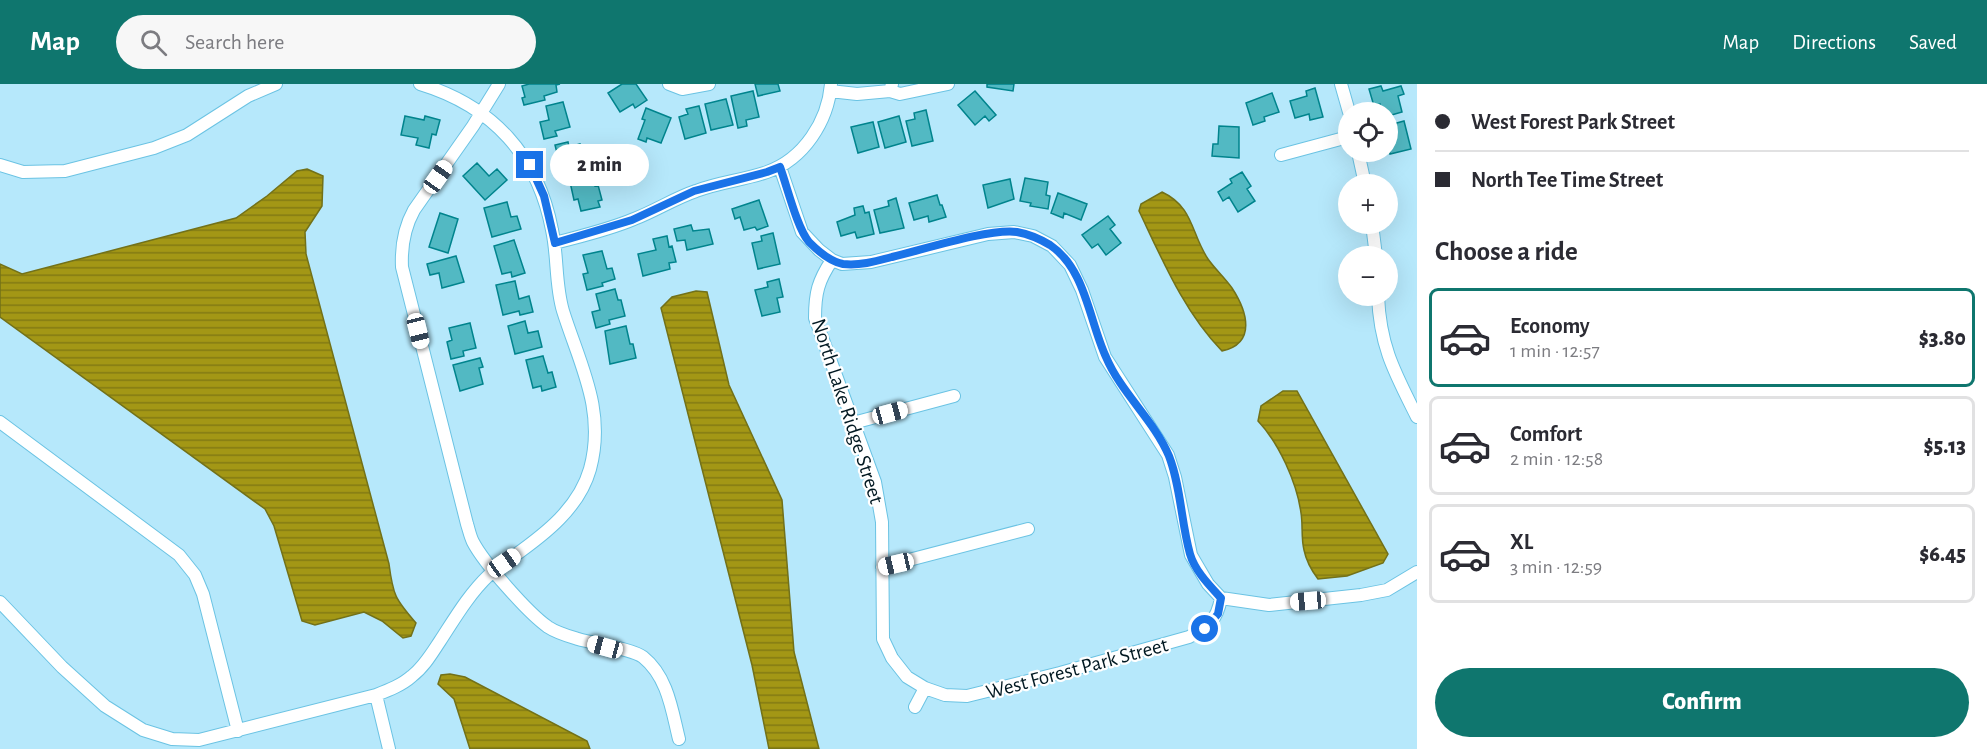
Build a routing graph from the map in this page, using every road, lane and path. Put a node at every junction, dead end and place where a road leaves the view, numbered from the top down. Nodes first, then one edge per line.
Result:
1 (276, 84) edge
2 (420, 84) edge
3 (499, 84) edge
4 (669, 84) edge
5 (709, 84) edge
6 (948, 84) edge
7 (1341, 84) edge
8 (831, 87) edge
9 (891, 87) edge
10 (1346, 102) edge
11 (480, 113) junction
12 (1338, 140) edge
13 (1281, 155) dead end
14 (0, 165) edge
15 (780, 167) junction
16 (555, 243) junction
17 (832, 260) junction
18 (1379, 306) edge
19 (954, 396) dead end
20 (1417, 417) edge
21 (0, 422) edge
22 (853, 423) junction
23 (1028, 529) dead end
24 (882, 567) junction
25 (493, 570) junction
26 (1417, 572) edge
27 (1221, 598) junction
28 (0, 602) edge
29 (925, 688) junction
30 (376, 695) junction
31 (915, 707) dead end
32 (238, 731) junction
33 (679, 739) dead end
34 (389, 749) edge

1 - 14 street
2 - 11 street
3 - 11 street
4 - 5 street
6 - 9 street
7 - 10 street
8 - 9 street
8 - 15 street
11 - 16 street
11 - 25 street
12 - 13 street
15 - 16 street
15 - 17 street
16 - 25 street
17 - 22 street, North Lake Ridge Street
17 - 27 street
18 - 20 street
19 - 22 street
21 - 32 street
22 - 24 street, North Lake Ridge Street
23 - 24 street
24 - 29 street, North Lake Ridge Street
25 - 30 street
25 - 33 street
26 - 27 street
27 - 29 street, West Forest Park Street
28 - 32 street
29 - 31 street
30 - 32 street
30 - 34 street

